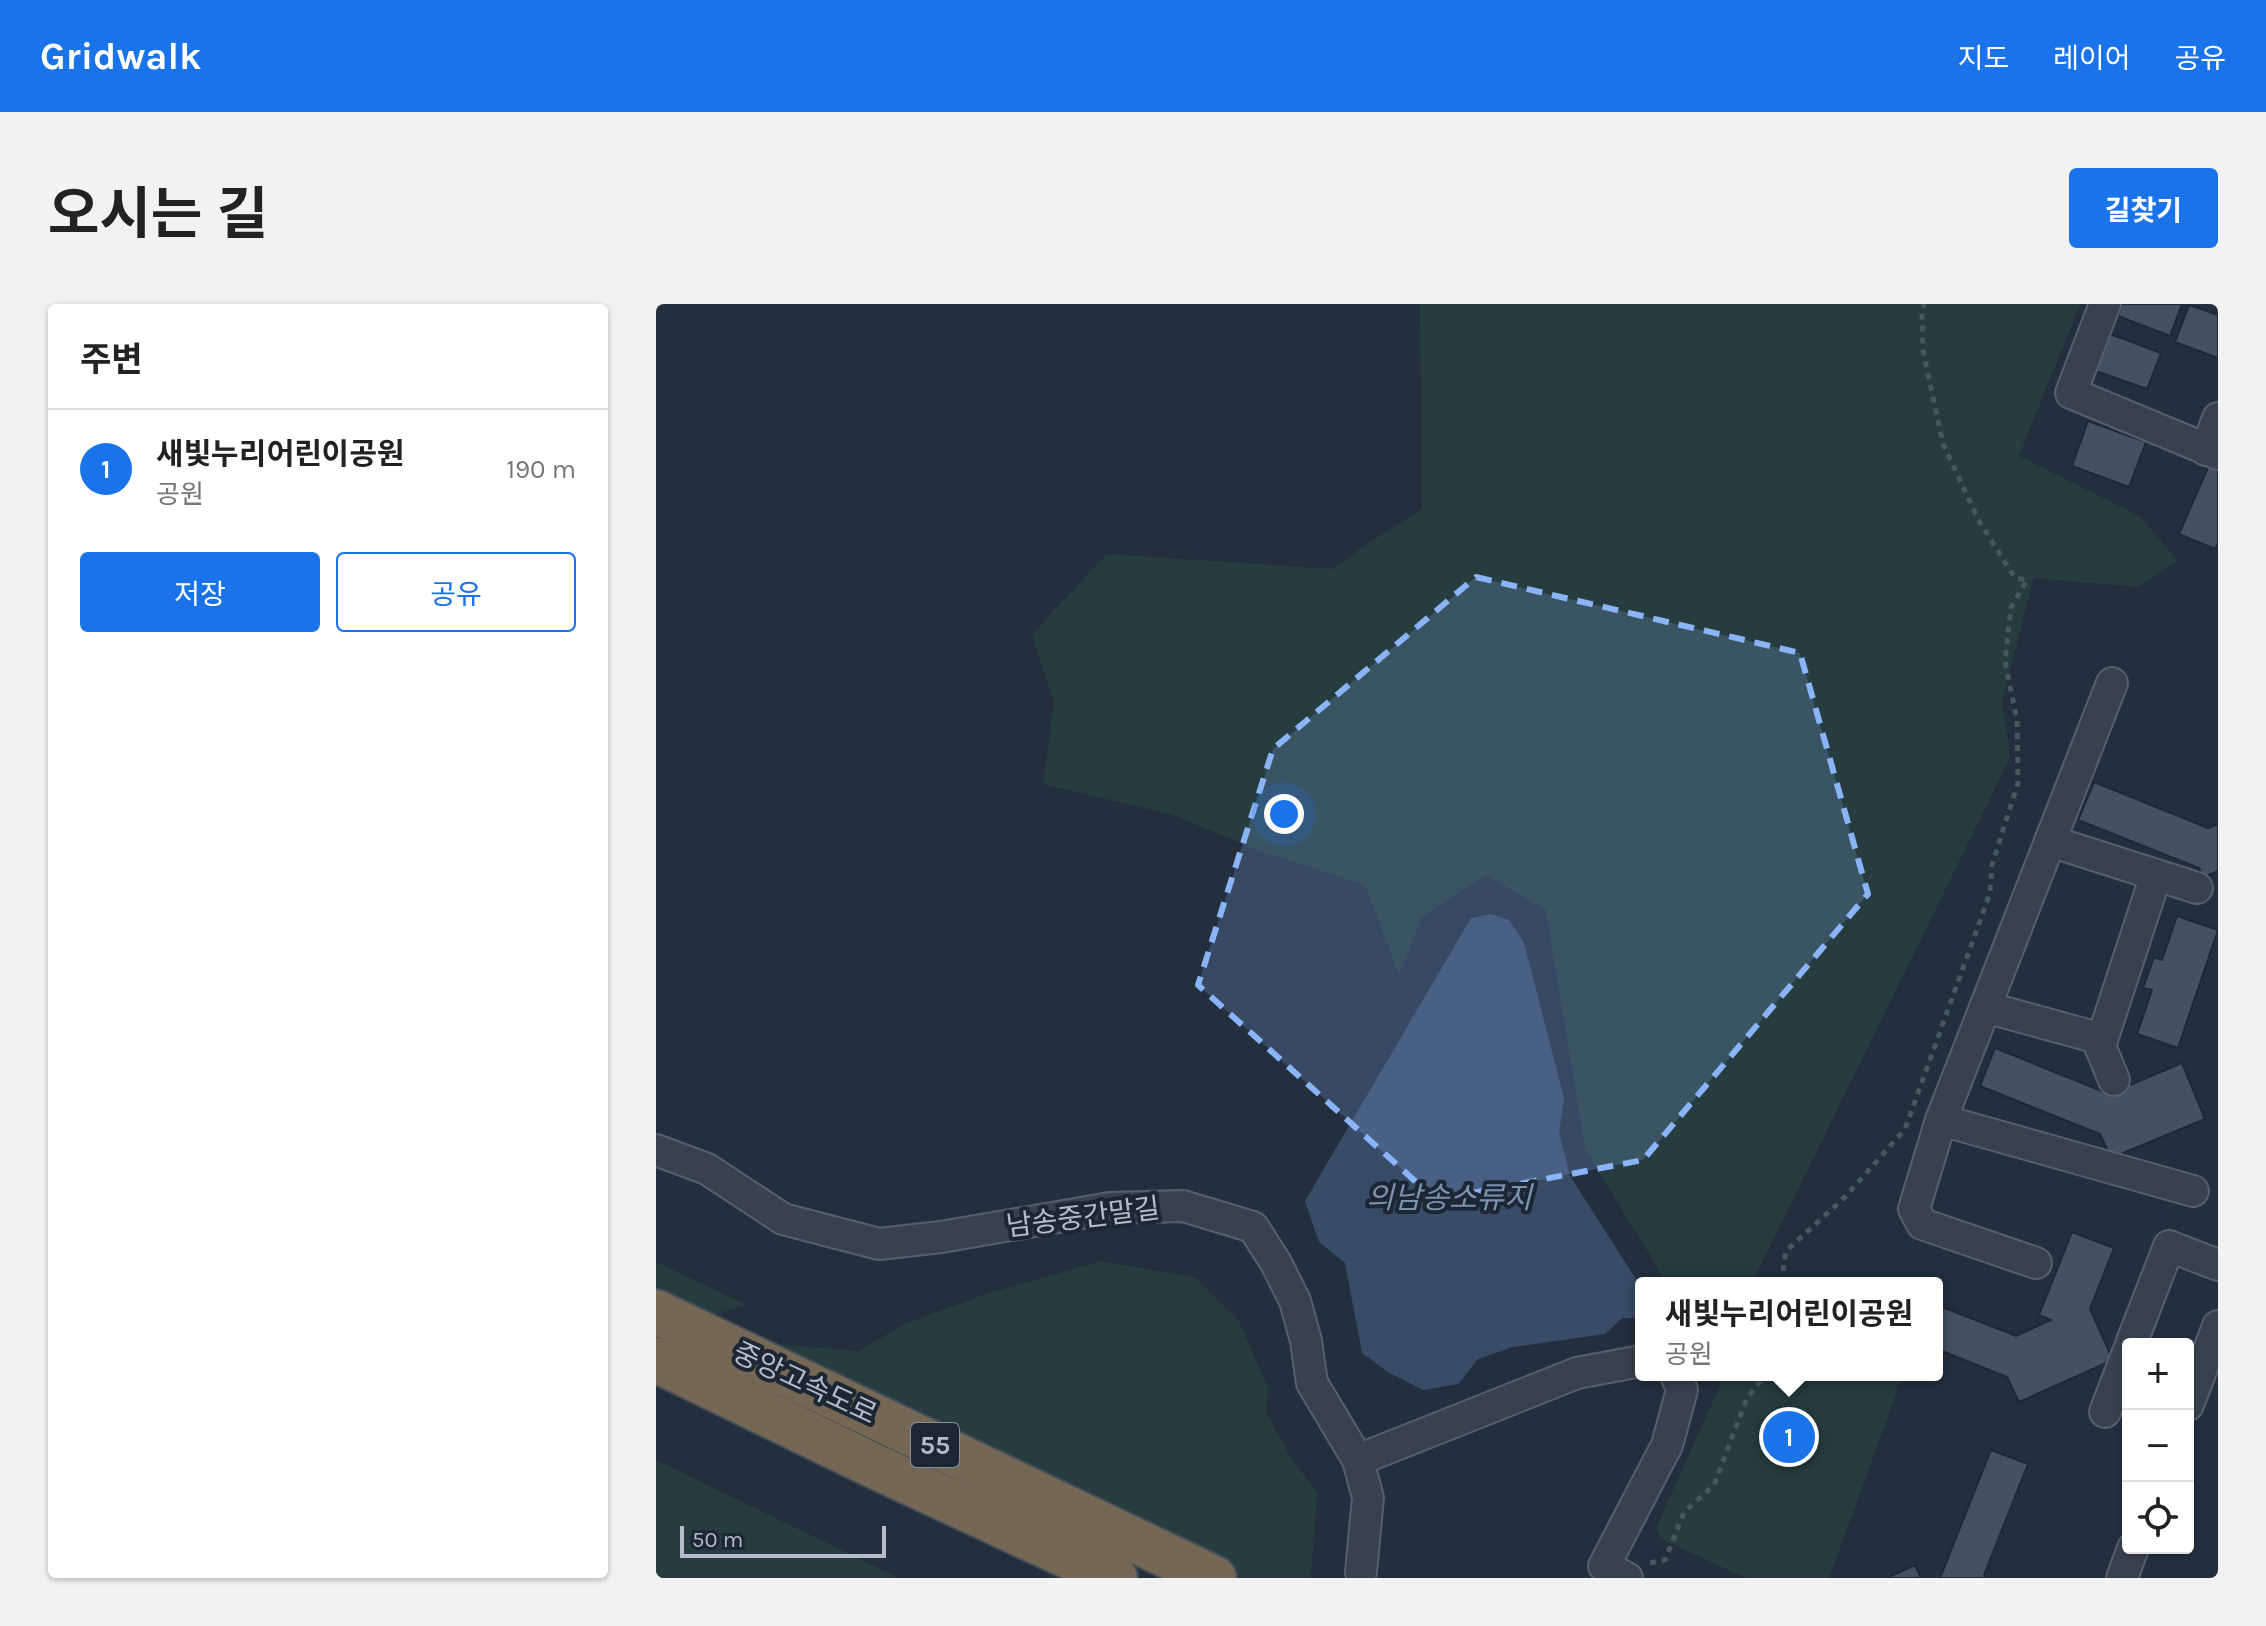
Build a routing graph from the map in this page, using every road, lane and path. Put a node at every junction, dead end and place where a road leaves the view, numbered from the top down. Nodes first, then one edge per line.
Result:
1 (1924, 304) edge
2 (2105, 304) edge
3 (2218, 418) edge
4 (2212, 452) edge
5 (2112, 683) dead end
6 (2050, 841) junction
7 (2156, 875) junction
8 (2197, 888) dead end
9 (1985, 1007) junction
10 (2102, 1039) junction
11 (2114, 1080) dead end
12 (1941, 1120) junction
13 (656, 1150) edge
14 (2193, 1191) dead end
15 (2036, 1263) dead end
16 (2218, 1265) edge
17 (1782, 1277) edge
18 (656, 1312) edge
19 (2218, 1326) edge
20 (2133, 1338) edge
21 (656, 1360) edge
22 (1635, 1362) edge
23 (2122, 1368) edge
24 (1678, 1381) edge
25 (1760, 1381) edge
26 (2194, 1389) edge
27 (2105, 1412) dead end
28 (1358, 1460) junction
29 (2131, 1554) edge
30 (1361, 1572) dead end
31 (1635, 1574) edge
32 (1115, 1578) edge
33 (1214, 1578) edge
34 (2122, 1578) edge

1 - 17 path
2 - 4 street
3 - 4 street
5 - 6 street
6 - 7 street
6 - 9 street
7 - 8 street
7 - 10 street
9 - 10 street
9 - 12 street
10 - 11 street
12 - 14 street
12 - 15 street
13 - 28 street, 남송중간말길
16 - 20 street
18 - 33 highway, 중앙고속도로 / 55
19 - 26 street
21 - 32 highway, 중앙고속도로 / 55
22 - 28 street
23 - 27 street
24 - 31 street
25 - 31 path
28 - 30 street, 남송중간말길
29 - 34 street

